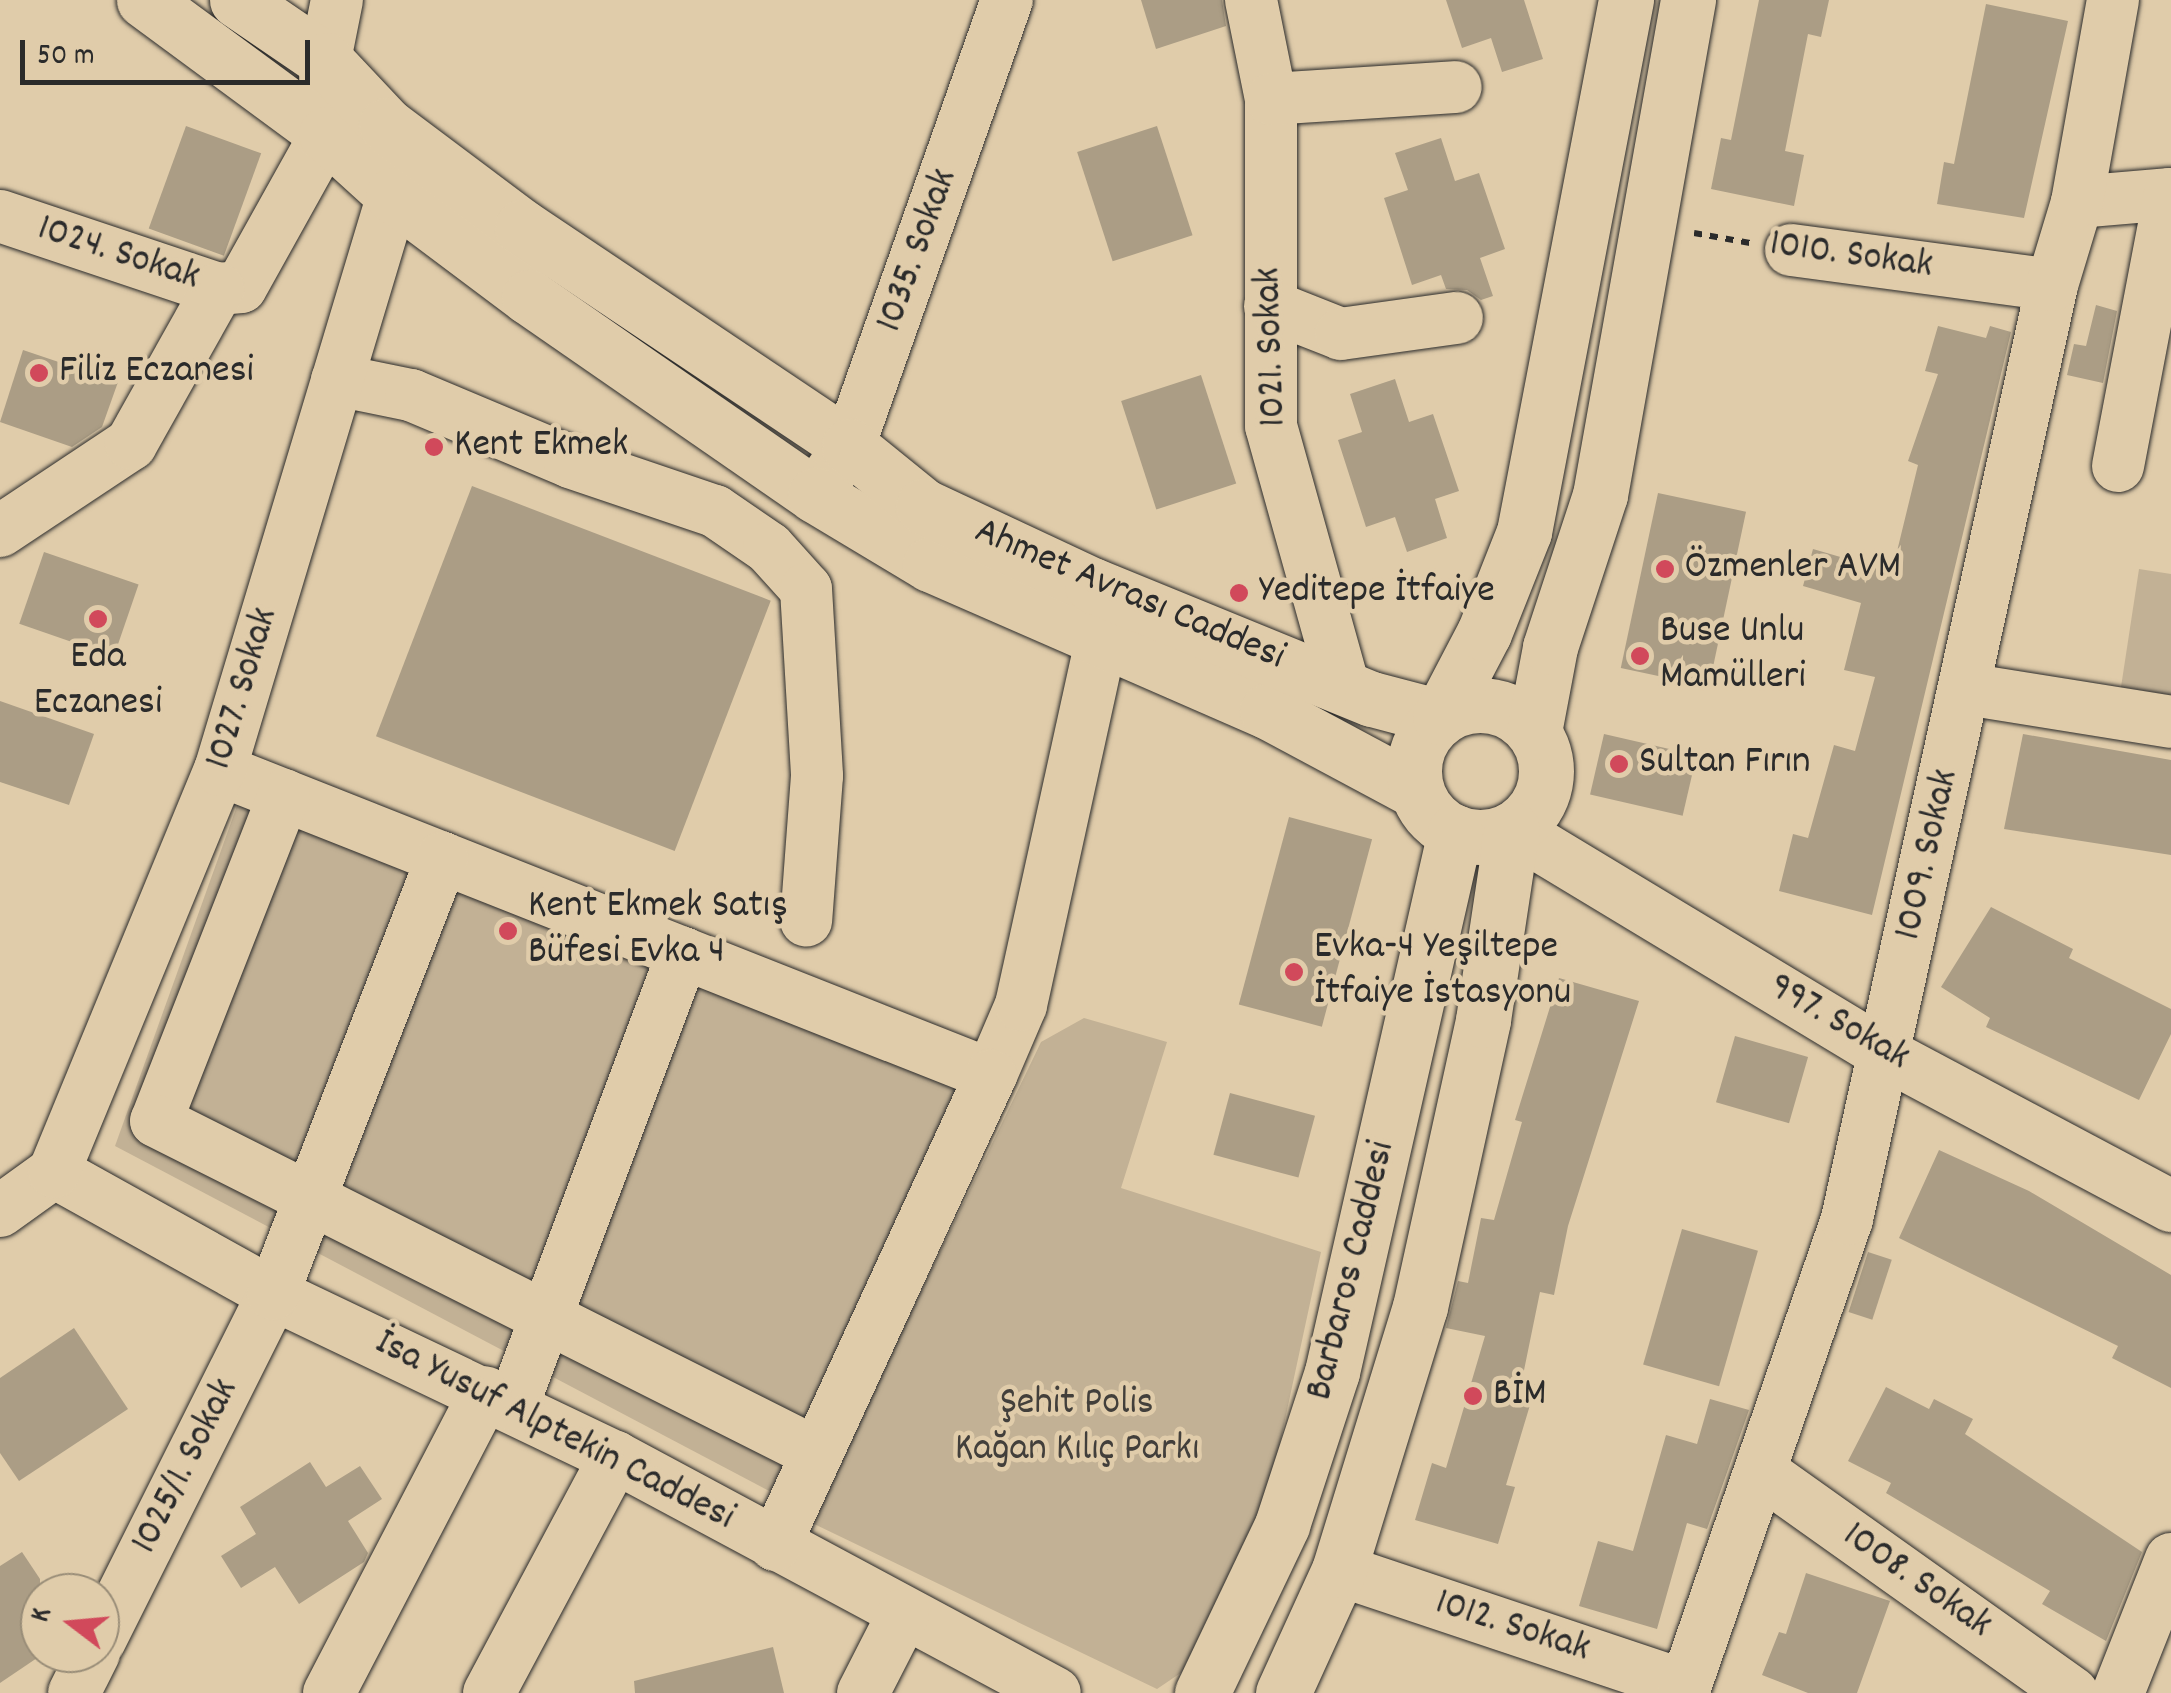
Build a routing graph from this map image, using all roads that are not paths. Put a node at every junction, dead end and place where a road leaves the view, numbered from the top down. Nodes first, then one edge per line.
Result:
1 (144, 0) edge
2 (237, 0) edge
3 (337, 0) edge
4 (1007, 0) edge
5 (1251, 0) edge
6 (1626, 0) edge
7 (1688, 0) edge
8 (2113, 0) edge
9 (324, 60) junction
10 (1456, 87) dead end
11 (1271, 99) junction
12 (386, 125) junction
13 (326, 134) junction
14 (2170, 194) edge
15 (392, 195) junction
16 (2077, 202) junction
17 (0, 216) edge
18 (1791, 250) road end
19 (2052, 286) junction
20 (218, 289) junction
21 (1270, 306) junction
22 (1458, 318) dead end
23 (338, 380) junction
24 (849, 446) junction
25 (2118, 466) dead end
26 (815, 495) junction
27 (0, 530) edge
28 (1100, 640) junction
29 (1344, 686) junction
30 (1966, 689) junction
31 (1440, 717) junction
32 (2171, 722) edge
33 (1534, 732) junction
34 (220, 770) junction
35 (1416, 791) junction
36 (284, 795) junction
37 (1512, 829) junction
38 (1456, 832) junction
39 (442, 858) junction
40 (806, 921) dead end
41 (682, 953) junction
42 (1885, 1054) junction
43 (991, 1075) junction
44 (54, 1172) junction
45 (307, 1198) junction
46 (2171, 1206) edge
47 (0, 1211) edge
48 (273, 1294) junction
49 (548, 1322) junction
50 (500, 1399) junction
51 (816, 1453) junction
52 (615, 1456) junction
53 (1760, 1472) junction
54 (775, 1545) junction
55 (2171, 1559) edge
56 (1338, 1570) junction
57 (120, 1600) edge
58 (904, 1615) junction
59 (1684, 1690) edge
60 (329, 1693) edge
61 (489, 1693) edge
62 (863, 1693) edge
63 (1055, 1693) edge
64 (1202, 1693) edge
65 (1283, 1693) edge
66 (2072, 1693) edge
67 (2118, 1693) edge

1 - 13 main road, Ahmet Avrası Caddesi
2 - 9 main road, Ahmet Avrası Caddesi
3 - 9 street
4 - 24 street, 1035. Sokak
5 - 11 street, 1021. Sokak
6 - 31 main road
7 - 33 main road
8 - 16 street, 1009. Sokak
9 - 12 main road, Ahmet Avrası Caddesi
9 - 13 street
10 - 11 street
11 - 21 street, 1021. Sokak
12 - 15 street, 1027. Sokak
12 - 24 main road, Ahmet Avrası Caddesi
13 - 15 main road, Ahmet Avrası Caddesi
13 - 20 street, 1024. Sokak
14 - 16 street
14 - 25 street
15 - 23 street, 1027. Sokak
15 - 26 main road, Ahmet Avrası Caddesi
16 - 19 street, 1009. Sokak
17 - 20 street, 1024. Sokak
18 - 19 street, 1010. Sokak
19 - 30 street, 1009. Sokak
20 - 27 street
21 - 22 street
21 - 29 street, 1021. Sokak
23 - 34 street, 1027. Sokak
23 - 40 street
24 - 26 street, 1035. Sokak
24 - 29 main road, Ahmet Avrası Caddesi
26 - 28 main road, Ahmet Avrası Caddesi
28 - 35 main road, Ahmet Avrası Caddesi
28 - 43 street
29 - 31 main road, Ahmet Avrası Caddesi
30 - 32 street
30 - 42 street, 1009. Sokak
31 - 33 main road
31 - 35 main road
33 - 37 main road
34 - 36 street
34 - 44 street, 1027. Sokak
35 - 38 main road
36 - 39 street
36 - 45 street
37 - 38 main road
37 - 42 street, 997. Sokak
37 - 56 main road, Barbaros Caddesi
38 - 64 main road, Barbaros Caddesi
39 - 41 street
39 - 45 street, 1025/1. Sokak
41 - 43 street
41 - 49 street
42 - 46 street, 997. Sokak
42 - 53 street, 1009. Sokak
43 - 51 street
44 - 47 street
44 - 48 street, İsa Yusuf Alptekin Caddesi
45 - 48 street, 1025/1. Sokak
45 - 49 street
48 - 50 street, İsa Yusuf Alptekin Caddesi
48 - 57 street, 1025/1. Sokak
49 - 50 street
49 - 51 street
50 - 52 street, İsa Yusuf Alptekin Caddesi
50 - 60 street
51 - 54 street
52 - 54 street, İsa Yusuf Alptekin Caddesi
52 - 61 street
53 - 59 street, 1009. Sokak
53 - 66 street, 1008. Sokak
54 - 58 street, İsa Yusuf Alptekin Caddesi
55 - 67 street
56 - 59 street, 1012. Sokak
56 - 65 main road, Barbaros Caddesi
58 - 62 street
58 - 63 street, İsa Yusuf Alptekin Caddesi

